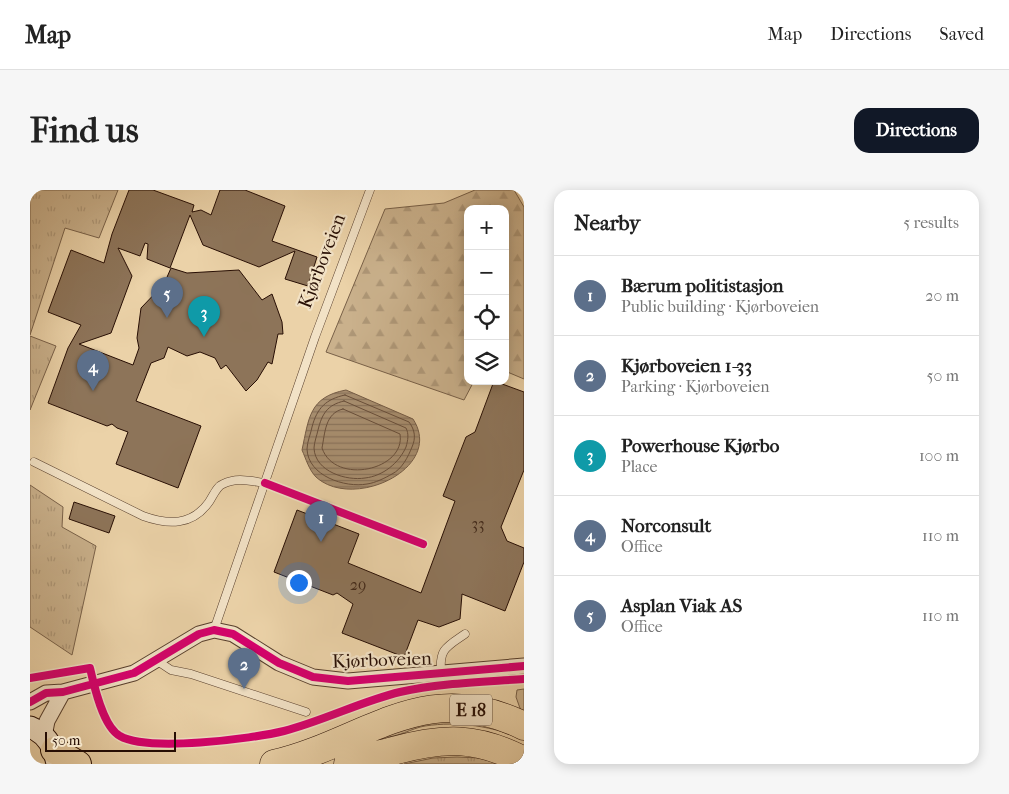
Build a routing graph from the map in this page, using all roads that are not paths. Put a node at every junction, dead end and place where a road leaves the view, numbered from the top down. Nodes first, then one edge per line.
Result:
1 (370, 190) edge
2 (34, 462) dead end
3 (265, 483) junction
4 (214, 630) junction
5 (465, 634) dead end
6 (156, 660) junction
7 (524, 666) edge
8 (440, 673) junction
9 (63, 692) junction
10 (30, 702) edge
11 (306, 712) dead end
12 (524, 726) edge
13 (46, 744) edge
14 (384, 757) edge
15 (524, 761) edge
16 (78, 764) edge
17 (274, 764) edge
18 (348, 764) edge

1 - 3 lane, Kjørboveien
2 - 3 lane
3 - 4 lane, Kjørboveien
4 - 6 street
4 - 8 street, Kjørboveien
5 - 8 lane
6 - 9 street
6 - 11 lane
7 - 8 street, Kjørboveien
9 - 10 street
9 - 13 street
12 - 17 highway, E 18
13 - 16 highway
14 - 15 highway, E 18
14 - 18 highway, E 18

